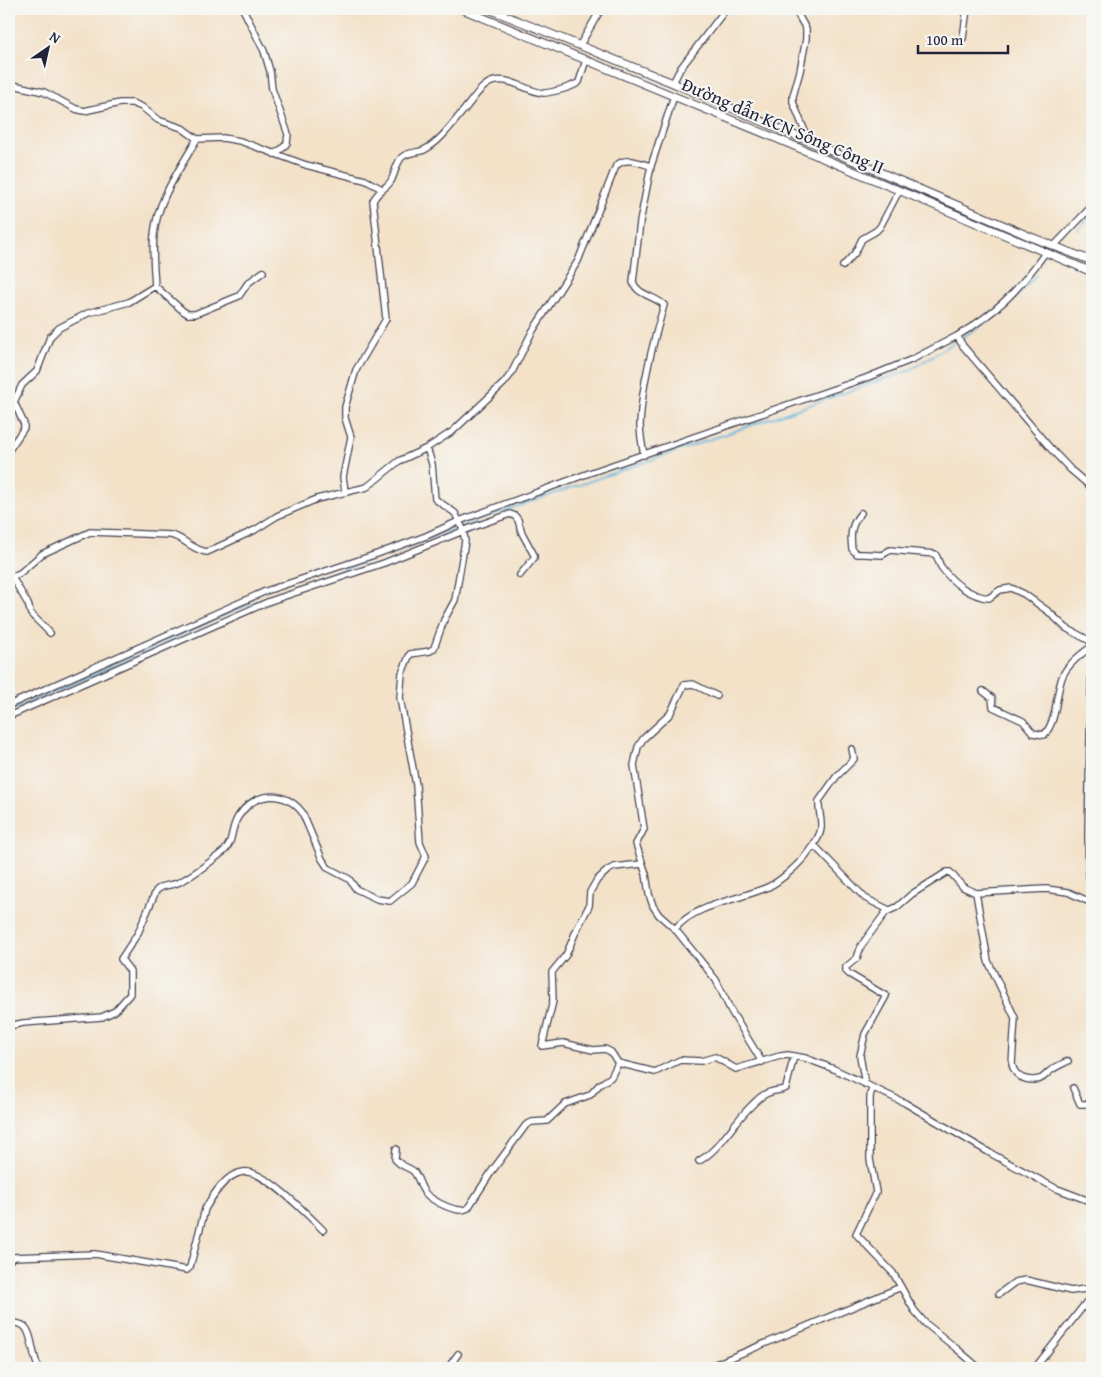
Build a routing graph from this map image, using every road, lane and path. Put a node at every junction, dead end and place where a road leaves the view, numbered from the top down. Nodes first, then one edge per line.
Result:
1 (243, 9) edge
2 (462, 9) edge
3 (489, 9) edge
4 (601, 9) edge
5 (726, 9) edge
6 (967, 9) edge
7 (797, 13) dead end
8 (963, 38) dead end
9 (580, 45) junction
10 (586, 60) junction
11 (673, 83) junction
12 (9, 84) edge
13 (674, 96) junction
14 (776, 128) junction
15 (773, 137) junction
16 (197, 139) junction
17 (802, 139) junction
18 (274, 154) junction
19 (651, 166) junction
20 (382, 189) junction
21 (899, 191) junction
22 (1092, 206) edge
23 (1054, 246) junction
24 (1045, 253) junction
25 (1092, 261) edge
26 (843, 266) dead end
27 (263, 272) dead end
28 (1092, 272) edge
29 (155, 286) junction
30 (957, 337) junction
31 (427, 448) junction
32 (9, 450) edge
33 (644, 455) junction
34 (1092, 488) edge
35 (344, 491) junction
36 (861, 513) dead end
37 (462, 527) junction
38 (520, 575) dead end
39 (10, 577) edge
40 (50, 633) dead end
41 (168, 634) junction
42 (1092, 644) edge
43 (171, 646) junction
44 (1092, 655) edge
45 (983, 691) dead end
46 (718, 696) dead end
47 (9, 705) edge
48 (9, 716) edge
49 (852, 749) dead end
50 (814, 845) junction
51 (642, 864) junction
52 (1092, 888) edge
53 (976, 893) junction
54 (1092, 903) edge
55 (889, 910) junction
56 (675, 929) junction
57 (9, 1026) edge
58 (794, 1056) junction
59 (1068, 1061) dead end
60 (762, 1062) junction
61 (618, 1063) junction
62 (865, 1084) junction
63 (872, 1088) junction
64 (1073, 1088) dead end
65 (1092, 1104) edge
66 (396, 1149) dead end
67 (699, 1162) dead end
68 (1092, 1202) edge
69 (323, 1230) dead end
70 (9, 1261) edge
71 (902, 1287) junction
72 (1092, 1288) edge
73 (999, 1294) dead end
74 (1092, 1295) edge
75 (9, 1322) edge
76 (458, 1354) dead end
77 (39, 1368) edge
78 (448, 1368) edge
79 (706, 1368) edge
80 (979, 1368) edge
81 (1036, 1368) edge

1 - 18 street
2 - 10 street, Đường dẫn KCN Sông Công II
3 - 9 street, Đường dẫn KCN Sông Công II
4 - 9 street
5 - 11 street
6 - 8 street
7 - 17 street
9 - 11 street, Đường dẫn KCN Sông Công II
10 - 13 street, Đường dẫn KCN Sông Công II
10 - 20 street
11 - 14 street, Đường dẫn KCN Sông Công II
12 - 16 street
13 - 15 street, Đường dẫn KCN Sông Công II
13 - 19 street
14 - 15 street
14 - 17 street, Đường dẫn KCN Sông Công II
15 - 21 street, Đường dẫn KCN Sông Công II
16 - 18 street
16 - 29 street
17 - 23 street, Đường dẫn KCN Sông Công II
18 - 20 street
19 - 31 street
19 - 33 street
20 - 35 street
21 - 24 street, Đường dẫn KCN Sông Công II
21 - 26 street
22 - 23 street
23 - 25 street, Đường dẫn KCN Sông Công II
24 - 28 street, Đường dẫn KCN Sông Công II
24 - 30 street
27 - 29 street
29 - 32 street
30 - 33 street
30 - 34 street
31 - 35 street
31 - 37 street
33 - 37 street
35 - 39 street
36 - 42 street
37 - 38 street
37 - 41 street
37 - 43 street
37 - 57 street
39 - 40 street
41 - 43 street
41 - 47 street
42 - 44 street
42 - 45 street
43 - 48 street
44 - 52 street
46 - 51 street
49 - 50 street
50 - 55 street
50 - 56 street
51 - 56 street
51 - 61 street
53 - 54 street
53 - 55 street
53 - 59 street
55 - 62 street
56 - 60 street
58 - 60 street
58 - 62 street
58 - 67 street
60 - 61 street
61 - 66 street
62 - 63 street
63 - 68 street
63 - 71 street
64 - 65 street
69 - 70 street
71 - 79 street
71 - 80 street
72 - 73 street
74 - 81 street
75 - 77 street
76 - 78 street

